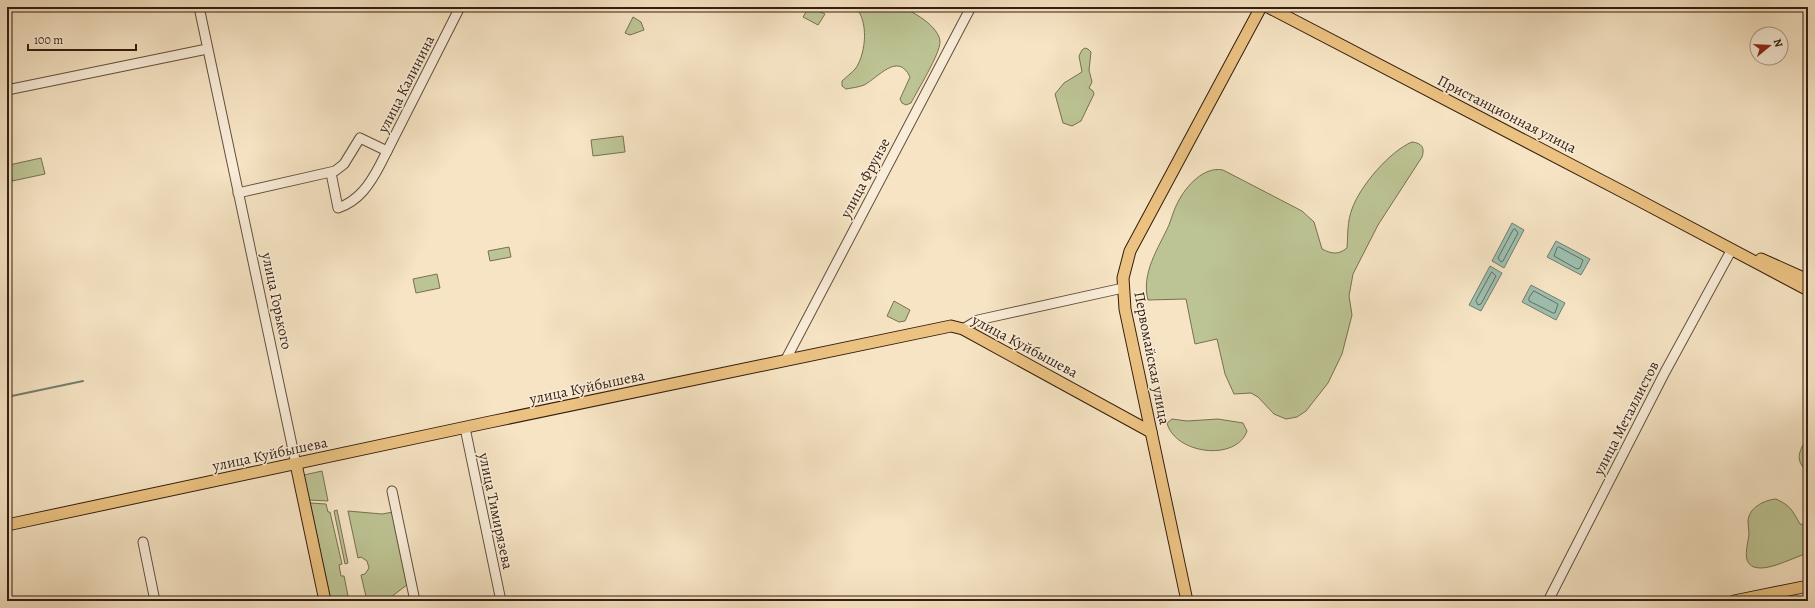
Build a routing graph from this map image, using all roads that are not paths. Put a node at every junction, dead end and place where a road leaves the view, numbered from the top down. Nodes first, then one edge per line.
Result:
1 (199, 7) edge
2 (460, 7) edge
3 (971, 7) edge
4 (1261, 7) edge
5 (1268, 7) edge
6 (207, 49) junction
7 (7, 90) edge
8 (387, 151) junction
9 (331, 173) junction
10 (238, 193) junction
11 (1732, 249) junction
12 (1808, 280) edge
13 (1123, 288) junction
14 (1808, 290) edge
15 (963, 329) junction
16 (785, 361) junction
17 (465, 428) junction
18 (1151, 432) junction
19 (296, 464) junction
20 (392, 491) dead end
21 (7, 525) edge
22 (143, 542) dead end
23 (1808, 586) edge
24 (155, 601) edge
25 (325, 601) edge
26 (415, 601) edge
27 (501, 601) edge
28 (1187, 601) edge
29 (1548, 601) edge
30 (1734, 601) edge

1 - 6 street, улица Горького
2 - 8 street, улица Калинина
3 - 16 street, улица Фрунзе
4 - 13 main road, Первомайская улица
5 - 11 main road, Пристанционная улица
6 - 7 street
6 - 10 street, улица Горького
8 - 9 street, улица Калинина
8 - 9 street, улица Калинина
9 - 10 street, улица Калинина
10 - 19 street, улица Горького
11 - 12 main road, Пристанционная улица
11 - 14 main road, Пристанционная улица
11 - 29 street, улица Металлистов
13 - 15 street
13 - 18 main road, Первомайская улица
15 - 16 main road, улица Куйбышева
15 - 18 main road, улица Куйбышева
16 - 17 main road, улица Куйбышева
17 - 19 main road, улица Куйбышева
17 - 27 street, улица Тимирязева
18 - 28 main road, Первомайская улица
19 - 21 main road, улица Куйбышева
19 - 25 main road, улица Горького
20 - 26 street
22 - 24 street
23 - 30 main road

